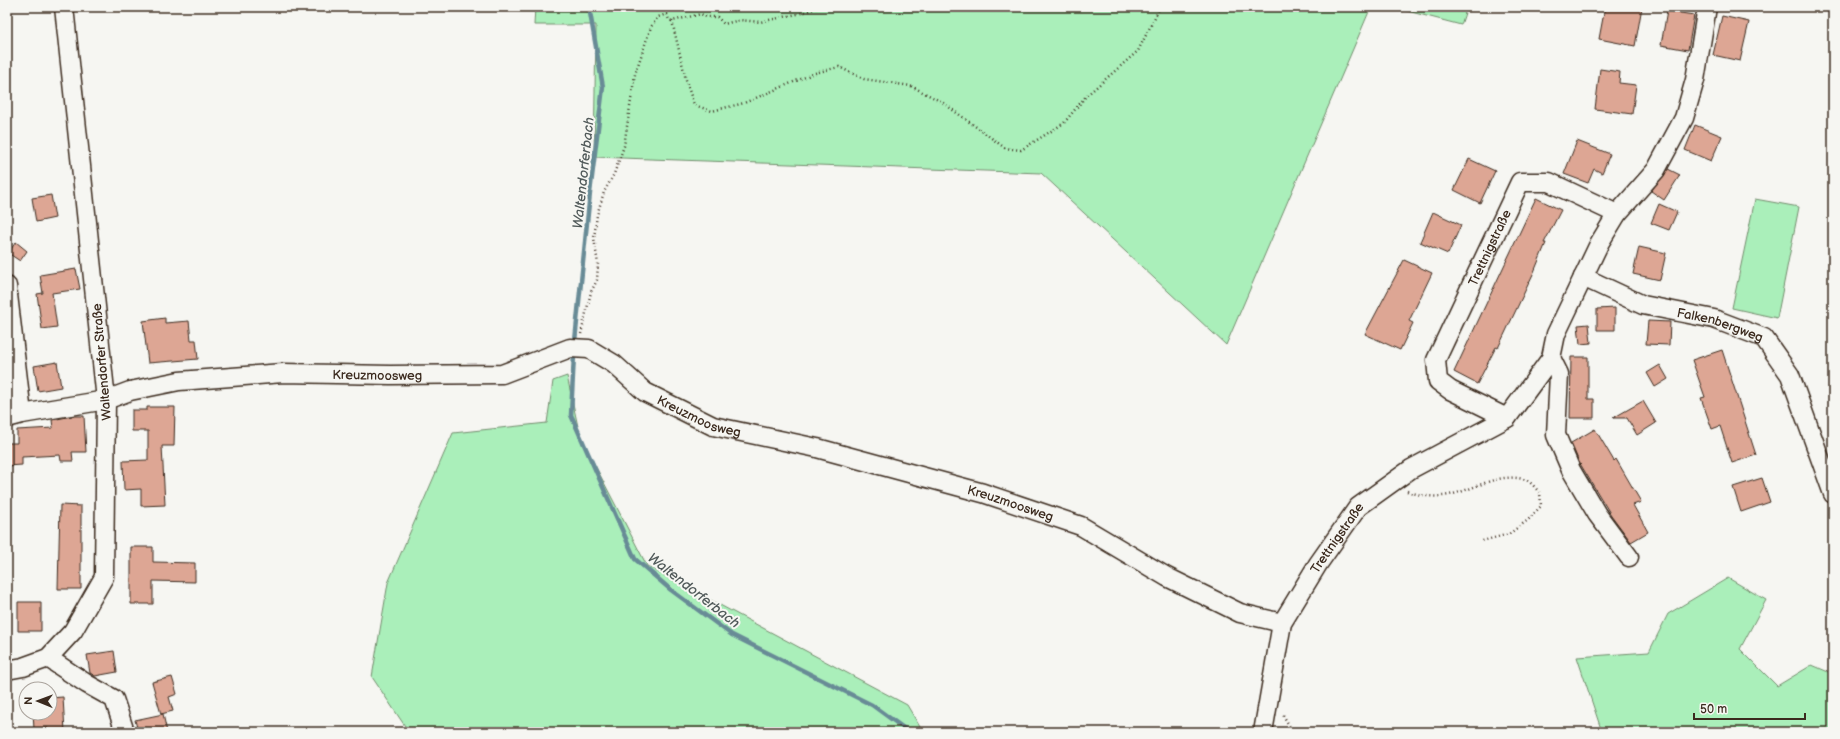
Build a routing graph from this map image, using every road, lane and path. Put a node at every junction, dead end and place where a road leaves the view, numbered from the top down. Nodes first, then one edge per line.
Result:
1 (64, 7) edge
2 (666, 7) edge
3 (819, 7) edge
4 (1160, 7) edge
5 (1707, 7) edge
6 (667, 14) junction
7 (672, 21) junction
8 (1617, 214) junction
9 (1583, 277) junction
10 (7, 286) edge
11 (589, 349) junction
12 (1550, 358) junction
13 (106, 400) junction
14 (15, 416) edge
15 (1507, 418) junction
16 (1389, 485) junction
17 (1833, 494) edge
18 (1482, 541) dead end
19 (1629, 557) dead end
20 (1282, 623) junction
21 (48, 658) junction
22 (7, 670) edge
23 (125, 732) edge
24 (1264, 732) edge

1 - 13 street, Waltendorfer Straße
2 - 6 path
3 - 7 path
4 - 7 path
5 - 8 street, Trettnigstraße
6 - 7 path
6 - 11 path
8 - 9 street, Trettnigstraße
8 - 15 street, Trettnigstraße
9 - 12 street, Trettnigstraße
9 - 17 street, Falkenbergweg
10 - 14 street
11 - 13 street, Kreuzmoosweg
11 - 20 street, Kreuzmoosweg
12 - 15 street, Trettnigstraße
12 - 19 street
13 - 14 street, Kreuzmoosweg
13 - 21 street, Waltendorfer Straße
15 - 16 street, Trettnigstraße
16 - 18 path
16 - 20 street, Trettnigstraße
20 - 24 street, Trettnigstraße
21 - 22 street, Waltendorfer Straße
21 - 23 street

